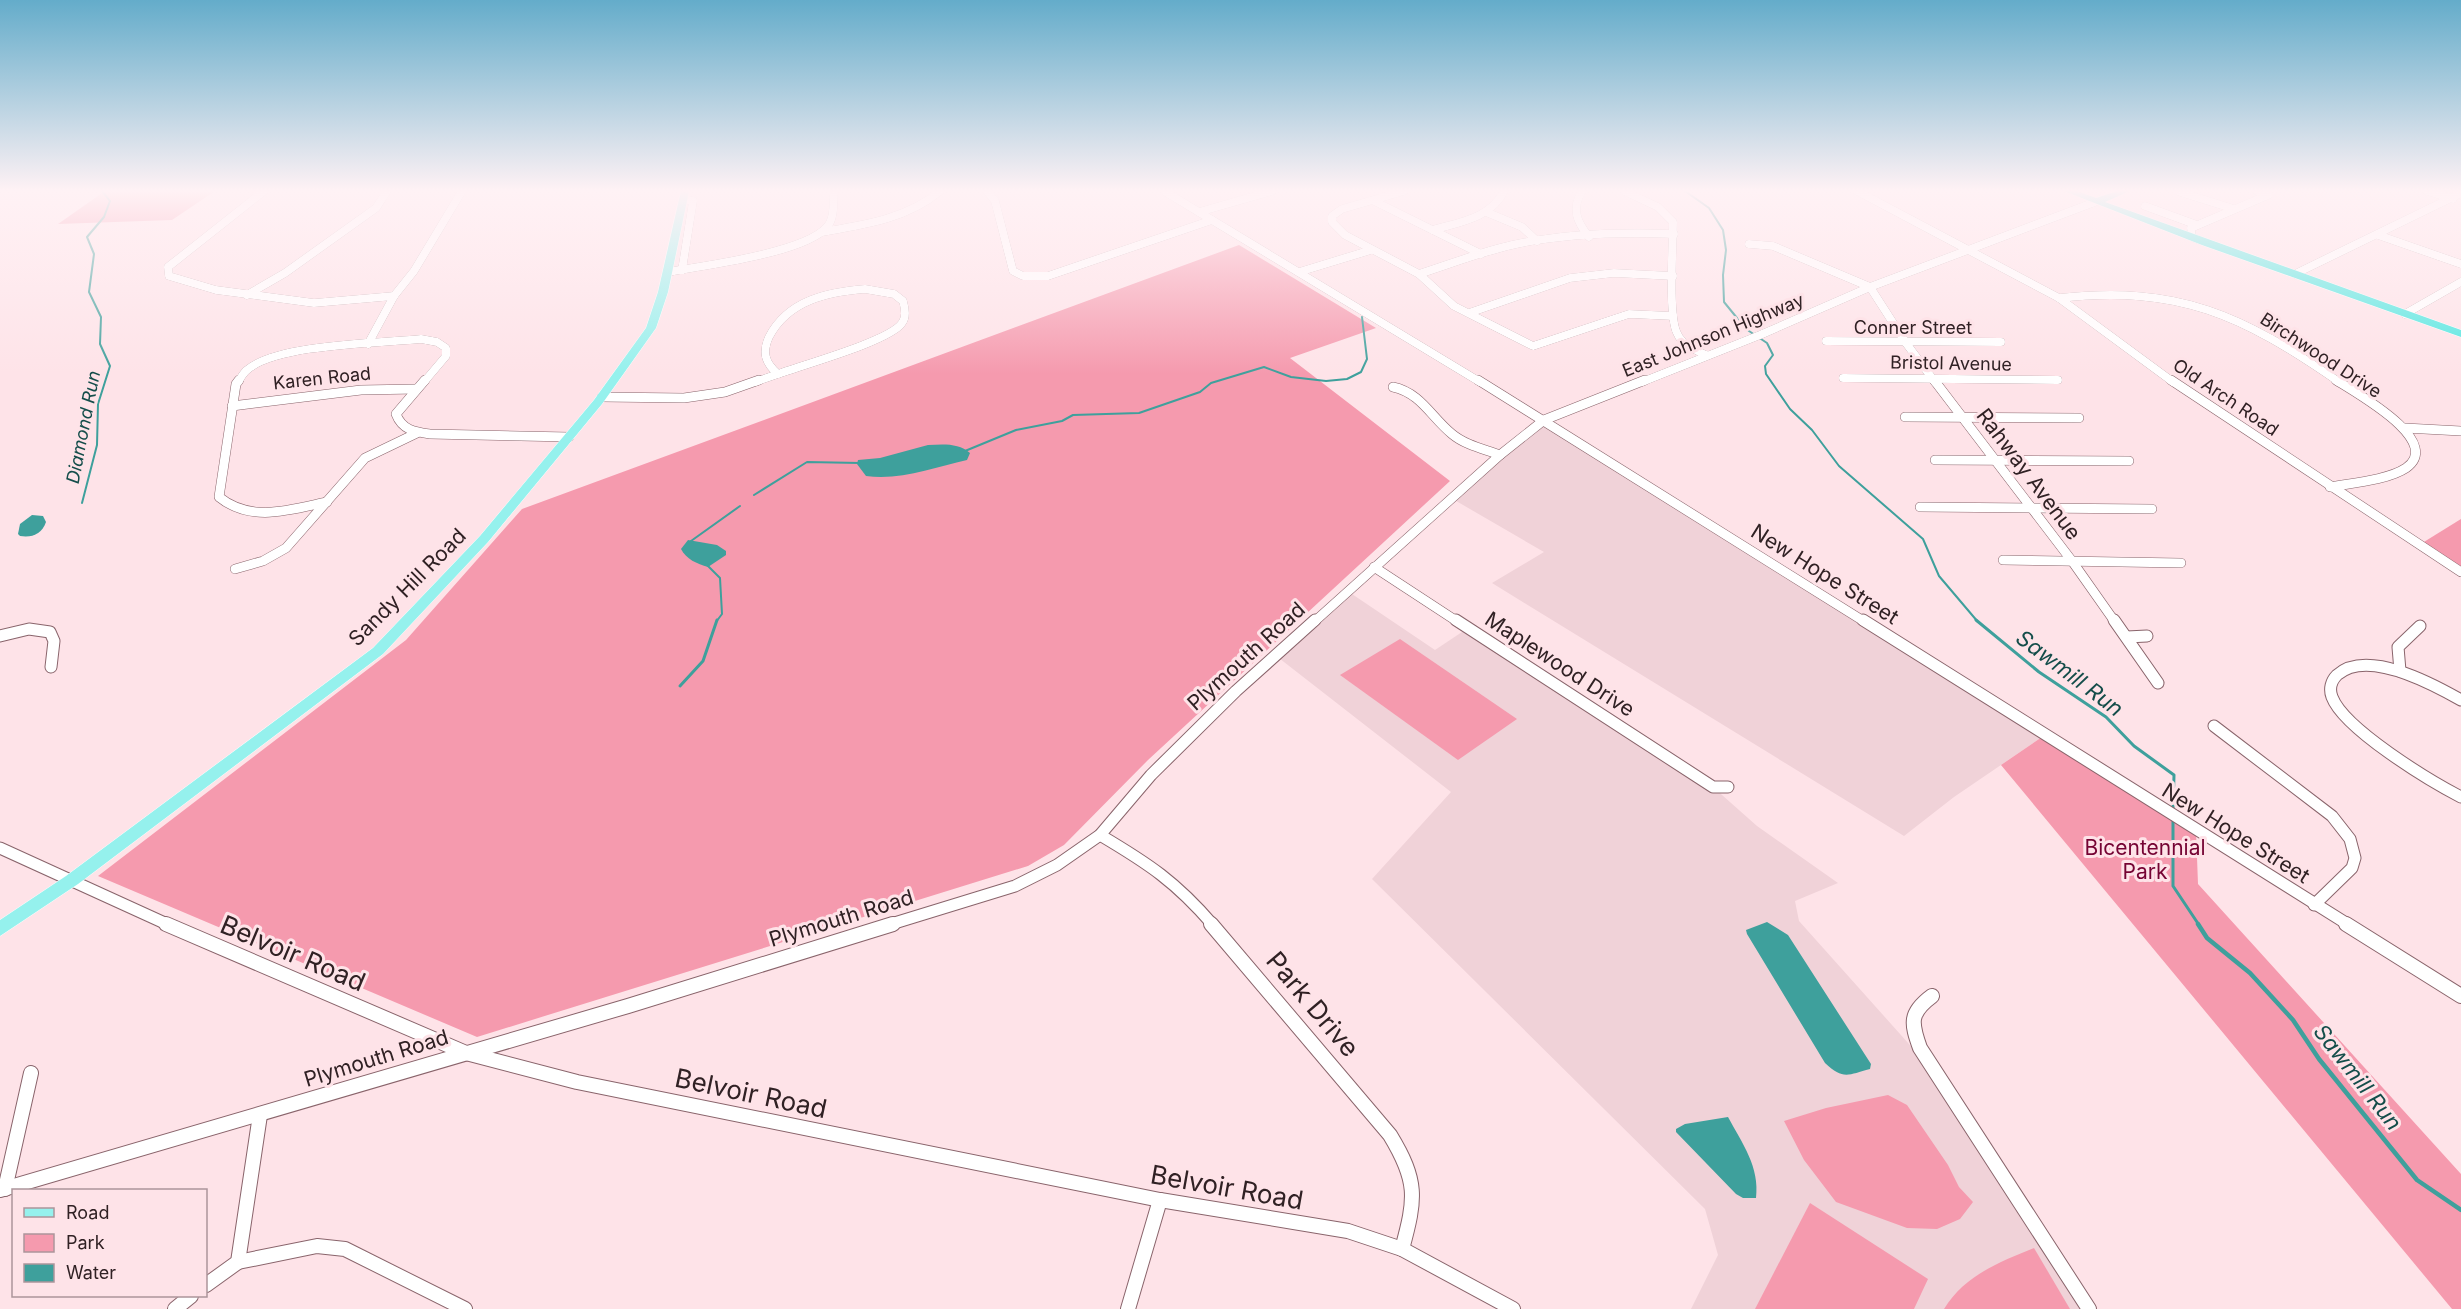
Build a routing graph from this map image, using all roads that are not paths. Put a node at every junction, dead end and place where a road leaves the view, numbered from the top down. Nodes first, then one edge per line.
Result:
1 (187, 252) edge
2 (314, 252) edge
3 (425, 252) edge
4 (671, 252) edge
5 (685, 252) edge
6 (763, 252) edge
7 (1008, 252) edge
8 (1118, 252) edge
9 (1266, 252) edge
10 (1364, 252) edge
11 (1375, 252) edge
12 (1477, 252) edge
13 (1489, 252) edge
14 (1674, 252) edge
15 (1787, 252) edge
16 (1966, 252) edge
17 (1976, 252) edge
18 (2231, 252) edge
19 (2342, 252) edge
20 (2427, 252) edge
21 (1481, 254) junction
22 (2461, 264) edge
23 (682, 270) junction
24 (667, 272) junction
25 (1299, 272) junction
26 (1419, 274) junction
27 (2295, 274) junction
28 (1673, 276) junction
29 (2461, 282) edge
30 (1870, 287) junction
31 (248, 295) junction
32 (394, 296) junction
33 (2059, 298) junction
34 (1469, 313) junction
35 (2405, 314) junction
36 (1673, 316) junction
37 (2461, 334) edge
38 (1826, 341) dead end
39 (1906, 342) junction
40 (2001, 342) dead end
41 (368, 344) junction
42 (1706, 355) junction
43 (778, 374) junction
44 (1843, 378) dead end
45 (1933, 378) junction
46 (2058, 380) dead end
47 (1393, 387) dead end
48 (416, 389) junction
49 (602, 397) junction
50 (232, 406) junction
51 (1905, 417) dead end
52 (1964, 418) junction
53 (2079, 418) dead end
54 (1544, 420) junction
55 (2405, 428) junction
56 (2461, 431) edge
57 (417, 433) junction
58 (569, 437) junction
59 (1500, 455) junction
60 (1935, 460) dead end
61 (2129, 461) dead end
62 (1997, 462) junction
63 (2330, 487) junction
64 (327, 502) junction
65 (1920, 507) dead end
66 (2032, 508) junction
67 (2152, 509) dead end
68 (2003, 560) dead end
69 (2072, 561) junction
70 (2181, 563) dead end
71 (1374, 567) junction
72 (235, 570) dead end
73 (2461, 572) edge
74 (2420, 626) dead end
75 (0, 636) edge
76 (2148, 636) dead end
77 (2127, 637) junction
78 (51, 667) dead end
79 (2400, 671) junction
80 (2158, 683) dead end
81 (2461, 700) edge
82 (2214, 726) dead end
83 (1728, 787) dead end
84 (2461, 797) edge
85 (1100, 835) junction
86 (0, 848) edge
87 (72, 880) junction
88 (2314, 905) junction
89 (0, 929) edge
90 (1932, 996) dead end
91 (2461, 996) edge
92 (466, 1053) junction
93 (31, 1073) dead end
94 (260, 1115) junction
95 (3, 1189) edge
96 (1160, 1200) junction
97 (1402, 1249) junction
98 (238, 1262) junction
99 (207, 1284) edge
100 (190, 1297) edge
101 (175, 1309) edge
102 (465, 1309) edge
103 (1128, 1309) edge
104 (1513, 1309) edge
105 (2089, 1309) edge

1 - 31 street
2 - 31 street
3 - 32 street
4 - 24 main road, Sandy Hill Road
5 - 23 street
6 - 23 street
7 - 8 street
9 - 25 street, New Hope Street
10 - 25 street
11 - 26 street
12 - 21 street
13 - 21 street
14 - 28 street
15 - 30 street
16 - 30 street, East Johnson Highway
17 - 33 street, Old Arch Road
18 - 27 highway
19 - 27 street
20 - 22 street
21 - 26 street
23 - 24 street
24 - 49 main road, Sandy Hill Road
25 - 54 street, New Hope Street
26 - 34 street
27 - 35 highway
28 - 34 street
28 - 36 street
29 - 35 street
30 - 39 street, Rahway Avenue
30 - 42 street, East Johnson Highway
31 - 32 street
32 - 41 street
33 - 55 street, Birchwood Drive
33 - 63 street, Old Arch Road
34 - 36 street
35 - 37 highway
36 - 42 street
38 - 39 street, Conner Street
39 - 40 street, Conner Street
39 - 45 street, Rahway Avenue
41 - 48 street
41 - 50 street
42 - 54 street, East Johnson Highway
43 - 43 street
43 - 49 street
44 - 45 street, Bristol Avenue
45 - 46 street, Bristol Avenue
45 - 52 street, Rahway Avenue
47 - 59 street
48 - 50 street, Karen Road
48 - 57 street
49 - 58 main road, Sandy Hill Road
50 - 64 street
51 - 52 street
52 - 53 street
52 - 62 street, Rahway Avenue
54 - 59 street, Plymouth Road
54 - 88 street, New Hope Street
55 - 56 street
55 - 63 street
57 - 58 street
57 - 64 street
58 - 87 main road, Sandy Hill Road
59 - 71 street, Plymouth Road
60 - 62 street
61 - 62 street
62 - 66 street, Rahway Avenue
63 - 73 street, Old Arch Road
64 - 72 street
65 - 66 street
66 - 67 street
66 - 69 street, Rahway Avenue
68 - 69 street
69 - 70 street
69 - 77 street, Rahway Avenue
71 - 83 street, Maplewood Drive
71 - 85 street, Plymouth Road
74 - 79 street
75 - 78 street
76 - 77 street
77 - 80 street, Rahway Avenue
79 - 81 street
79 - 84 street
82 - 88 street
85 - 92 street, Plymouth Road
85 - 97 street, Park Drive
86 - 87 street, Belvoir Road
87 - 89 main road, Sandy Hill Road
87 - 92 street, Belvoir Road
88 - 91 street, New Hope Street
90 - 105 street
92 - 94 street, Plymouth Road
92 - 96 street, Belvoir Road
93 - 95 street
94 - 95 street, Plymouth Road
94 - 98 street
96 - 97 street, Belvoir Road
96 - 103 street
97 - 104 street, Belvoir Road
98 - 99 street
98 - 102 street
100 - 101 street

